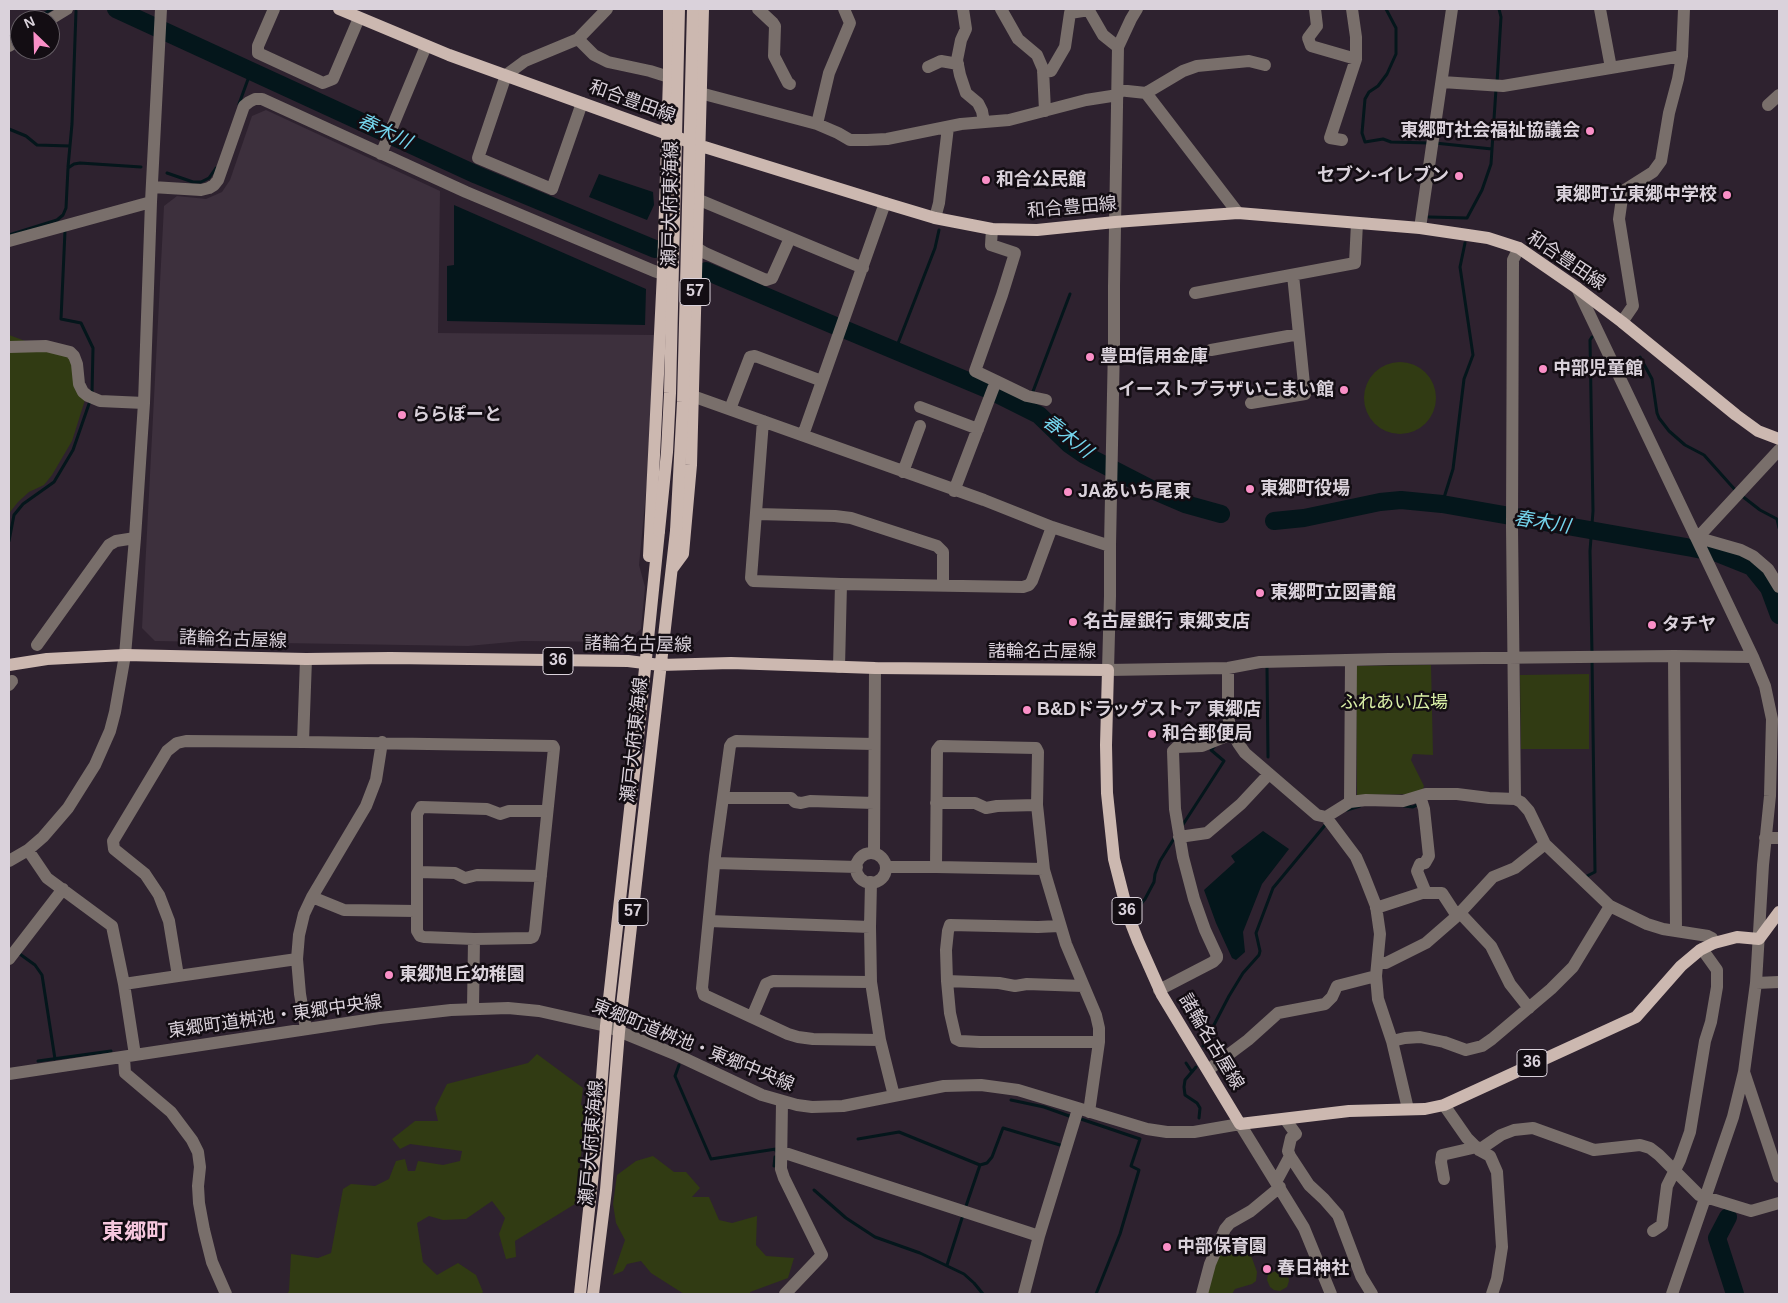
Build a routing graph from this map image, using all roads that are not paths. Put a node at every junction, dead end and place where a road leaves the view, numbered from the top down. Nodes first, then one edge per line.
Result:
1 (274, 9) edge
2 (338, 9) edge
3 (607, 9) edge
4 (669, 9) edge
5 (679, 9) edge
6 (693, 9) edge
7 (703, 9) edge
8 (758, 9) edge
9 (844, 9) edge
10 (963, 9) edge
11 (1002, 9) edge
12 (1137, 9) edge
13 (1315, 9) edge
14 (1352, 9) edge
15 (1452, 9) edge
16 (1600, 9) edge
17 (1684, 9) edge
18 (1088, 10) edge
19 (161, 12) edge
20 (359, 18) junction
21 (578, 39) junction
22 (426, 46) junction
23 (1118, 47) junction
24 (1682, 56) junction
25 (1356, 59) junction
26 (958, 64) junction
27 (1265, 65) dead end
28 (928, 67) dead end
29 (1611, 68) junction
30 (1043, 72) junction
31 (506, 75) junction
32 (669, 77) junction
33 (1442, 82) junction
34 (790, 84) dead end
35 (1118, 92) junction
36 (1146, 93) junction
37 (700, 94) junction
38 (1779, 95) edge
39 (582, 103) junction
40 (1768, 105) dead end
41 (1045, 111) junction
42 (984, 122) junction
43 (817, 124) junction
44 (948, 127) junction
45 (666, 133) junction
46 (1342, 140) dead end
47 (698, 145) junction
48 (382, 150) junction
49 (152, 187) junction
50 (697, 198) junction
51 (151, 202) junction
52 (885, 203) junction
53 (1238, 213) junction
54 (936, 218) junction
55 (1116, 222) junction
56 (1357, 223) junction
57 (1420, 228) junction
58 (992, 229) junction
59 (790, 238) junction
60 (9, 241) edge
61 (697, 248) junction
62 (1519, 248) junction
63 (863, 268) junction
64 (663, 273) junction
65 (1293, 275) junction
66 (696, 287) junction
67 (1577, 288) junction
68 (1195, 293) dead end
69 (1622, 322) junction
70 (1299, 334) junction
71 (9, 347) edge
72 (1211, 350) dead end
73 (822, 381) junction
74 (996, 381) junction
75 (658, 384) junction
76 (692, 396) junction
77 (1046, 400) dead end
78 (144, 403) junction
79 (1251, 403) dead end
80 (920, 407) dead end
81 (730, 409) junction
82 (763, 421) junction
83 (920, 426) dead end
84 (978, 429) junction
85 (803, 435) junction
86 (1779, 440) edge
87 (1779, 450) edge
88 (903, 472) junction
89 (954, 491) junction
90 (757, 514) junction
91 (1052, 527) junction
92 (136, 538) junction
93 (1699, 538) junction
94 (1110, 546) junction
95 (671, 570) junction
96 (654, 573) junction
97 (841, 584) junction
98 (943, 585) junction
99 (1779, 587) edge
100 (37, 645) dead end
101 (125, 655) junction
102 (1674, 656) junction
103 (1753, 657) junction
104 (1512, 658) junction
105 (306, 659) junction
106 (1351, 661) junction
107 (645, 663) junction
108 (9, 665) edge
109 (660, 665) junction
110 (839, 667) junction
111 (875, 668) junction
112 (1228, 668) junction
113 (1108, 670) junction
114 (1232, 734) junction
115 (303, 742) junction
116 (382, 742) junction
117 (874, 744) junction
118 (1269, 774) junction
119 (1420, 796) junction
120 (724, 798) junction
121 (1515, 799) junction
122 (1350, 802) junction
123 (874, 803) junction
124 (936, 803) junction
125 (1037, 805) junction
126 (547, 811) junction
127 (1326, 817) junction
128 (1179, 837) junction
129 (1765, 838) junction
130 (1779, 838) edge
131 (1545, 844) junction
132 (28, 850) junction
133 (874, 853) junction
134 (9, 862) edge
135 (716, 863) junction
136 (857, 867) junction
137 (886, 867) junction
138 (936, 867) junction
139 (1044, 869) junction
140 (418, 872) junction
141 (541, 876) junction
142 (872, 882) junction
143 (63, 889) junction
144 (1426, 893) junction
145 (312, 897) junction
146 (1610, 906) junction
147 (1376, 908) junction
148 (416, 911) junction
149 (1779, 912) edge
150 (1458, 915) junction
151 (709, 920) junction
152 (1060, 926) junction
153 (870, 927) junction
154 (1676, 930) junction
155 (474, 939) junction
156 (1759, 939) junction
157 (1714, 942) junction
158 (1702, 949) junction
159 (9, 959) edge
160 (297, 960) junction
161 (1377, 970) junction
162 (178, 976) junction
163 (947, 981) junction
164 (871, 982) junction
165 (1779, 982) edge
166 (1756, 983) junction
167 (124, 984) junction
168 (1083, 986) junction
169 (1159, 990) junction
170 (1529, 1008) junction
171 (473, 1009) junction
172 (752, 1017) junction
173 (606, 1026) junction
174 (306, 1029) junction
175 (619, 1032) junction
176 (880, 1040) junction
177 (1392, 1041) junction
178 (1099, 1042) junction
179 (130, 1056) junction
180 (1208, 1070) junction
181 (1744, 1072) junction
182 (9, 1074) edge
183 (894, 1096) junction
184 (782, 1102) junction
185 (1444, 1105) junction
186 (1408, 1109) junction
187 (1084, 1110) junction
188 (1285, 1119) junction
189 (1240, 1124) junction
190 (1478, 1149) junction
191 (782, 1152) junction
192 (1290, 1156) junction
193 (1674, 1172) junction
194 (1779, 1177) edge
195 (1444, 1179) dead end
196 (1278, 1185) junction
197 (1705, 1196) junction
198 (1779, 1203) edge
199 (1652, 1232) dead end
200 (1040, 1236) junction
201 (226, 1294) edge
202 (580, 1294) edge
203 (593, 1294) edge
204 (785, 1294) edge
205 (1024, 1294) edge
206 (1202, 1294) edge
207 (1331, 1294) edge
208 (1372, 1294) edge
209 (1492, 1294) edge
210 (1672, 1294) edge

1 - 20 street
2 - 20 main road, 和合豊田線
3 - 21 street
4 - 32 main road, 57
5 - 96 main road, 瀬戸大府東海線 / 57, bridge
6 - 95 main road, 瀬戸大府東海線 / 57, bridge
7 - 37 main road, 57
8 - 34 street
9 - 43 street
10 - 26 street
11 - 30 street
12 - 23 street
13 - 25 street
14 - 25 street
15 - 33 street
16 - 29 street
17 - 24 street
18 - 23 street
18 - 30 street
19 - 49 street
20 - 22 main road, 和合豊田線
21 - 31 street
21 - 32 street
22 - 31 main road, 和合豊田線
22 - 48 street
23 - 35 street
24 - 29 street
24 - 69 street
25 - 46 street
26 - 28 street
26 - 42 street
27 - 36 street
29 - 33 street
30 - 41 street
31 - 39 main road, 和合豊田線
31 - 39 street
32 - 45 main road, 57
33 - 57 street
35 - 36 street
35 - 41 street
35 - 55 street
36 - 53 street
37 - 43 street
37 - 47 main road, 57
38 - 40 street
39 - 45 main road, 和合豊田線
41 - 42 street
42 - 44 street
43 - 44 street
44 - 54 street
45 - 47 main road, 和合豊田線
45 - 64 main road, 57
47 - 50 main road, 57
47 - 52 main road, 和合豊田線
48 - 49 street
48 - 64 street
49 - 51 street
50 - 59 street
50 - 61 main road, 57
51 - 60 street
51 - 78 street
52 - 54 main road, 和合豊田線
52 - 63 street
53 - 55 main road, 和合豊田線
53 - 56 main road, 和合豊田線
54 - 58 main road, 和合豊田線
55 - 58 main road, 和合豊田線
55 - 94 street
56 - 57 main road, 和合豊田線
56 - 65 street
57 - 62 main road, 和合豊田線
58 - 74 street
59 - 61 street
59 - 63 street
61 - 66 main road, 57
62 - 67 main road, 和合豊田線
62 - 104 street
63 - 73 street
64 - 66 street
64 - 75 main road, 57
65 - 68 street
65 - 70 street
66 - 76 main road, 57
67 - 69 main road, 和合豊田線
67 - 93 street
69 - 86 main road, 和合豊田線
70 - 72 street
70 - 79 street
71 - 78 street
73 - 81 street
73 - 85 street
74 - 77 street
74 - 84 street
75 - 76 street
75 - 96 main road, 57
76 - 81 street
76 - 95 main road, 57
78 - 92 street
80 - 84 street
81 - 82 street
82 - 85 street
82 - 90 street
83 - 88 street
84 - 89 street
85 - 88 street
87 - 93 street
88 - 89 street
89 - 91 street
90 - 97 street
90 - 98 street
91 - 94 street
91 - 98 street
92 - 100 street
92 - 101 street
93 - 99 street
93 - 103 street
94 - 113 street
95 - 109 main road, 瀬戸大府東海線 / 57
96 - 107 main road, 瀬戸大府東海線 / 57
97 - 98 street
97 - 110 street
101 - 105 main road, 諸輪名古屋線 / 36
101 - 108 main road, 諸輪名古屋線 / 36
101 - 132 street
102 - 103 street
102 - 104 street
102 - 154 street
103 - 129 street
104 - 106 street
104 - 121 street
105 - 107 main road, 諸輪名古屋線 / 36
105 - 115 street
106 - 112 street
106 - 122 street
107 - 109 main road, 諸輪名古屋線 / 36
107 - 173 main road, 瀬戸大府東海線 / 57
109 - 110 main road, 諸輪名古屋線 / 36
109 - 175 main road, 瀬戸大府東海線 / 57
110 - 111 main road, 諸輪名古屋線 / 36
111 - 113 main road, 諸輪名古屋線 / 36
111 - 117 street
112 - 113 street
112 - 114 street
113 - 169 main road, 諸輪名古屋線 / 36
114 - 118 street
114 - 128 street
115 - 116 street
115 - 162 street
116 - 126 street
116 - 145 street
117 - 120 street
117 - 123 street
118 - 127 street
118 - 128 street
119 - 121 street
119 - 122 street
119 - 144 street
120 - 123 street
120 - 135 street
121 - 131 street
122 - 127 street
123 - 133 street
124 - 125 street
124 - 125 street
124 - 138 street
125 - 139 street
126 - 140 street
126 - 141 street
127 - 147 street
128 - 169 street
129 - 130 street
129 - 156 street
131 - 146 street
131 - 150 street
132 - 134 street
132 - 143 street
133 - 136 street
133 - 137 street
135 - 136 street
135 - 151 street
136 - 142 street
137 - 138 street
137 - 142 street
138 - 139 street
139 - 152 street
140 - 141 street
140 - 148 street
141 - 155 street
142 - 153 street
143 - 159 street
143 - 167 street
144 - 147 street
144 - 150 street
145 - 148 street
145 - 160 street
146 - 154 street
146 - 170 street
147 - 161 street
148 - 155 street
149 - 156 main road
150 - 161 street
150 - 170 street
151 - 153 street
151 - 172 street
152 - 163 street
152 - 168 street
153 - 164 street
154 - 157 street
155 - 171 street
156 - 157 main road, 36
156 - 166 street
157 - 158 main road, 36
158 - 185 main road, 36
158 - 193 street
160 - 162 street
160 - 174 street
161 - 177 street
161 - 180 street
162 - 167 street
163 - 168 street
163 - 178 street
164 - 172 street
164 - 176 street
165 - 166 street
166 - 181 street
167 - 179 street
168 - 178 street
169 - 180 main road, 諸輪名古屋線 / 36
170 - 177 street
171 - 173 street, 東郷町道桝池・東郷中央線
171 - 174 street, 東郷町道桝池・東郷中央線
172 - 176 street
173 - 175 street, 東郷町道桝池・東郷中央線
173 - 202 main road, 瀬戸大府東海線 / 57
174 - 179 street, 東郷町道桝池・東郷中央線
175 - 184 street, 東郷町道桝池・東郷中央線
175 - 203 main road, 瀬戸大府東海線 / 57
176 - 183 street
177 - 186 street
178 - 187 street
179 - 182 street, 東郷町道桝池・東郷中央線
179 - 201 street
180 - 189 main road, 諸輪名古屋線 / 36
181 - 194 street
181 - 197 street
183 - 184 street, 東郷町道桝池・東郷中央線
183 - 187 street, 東郷町道桝池・東郷中央線
184 - 191 street
185 - 186 main road, 36
185 - 190 street
186 - 188 main road, 36
187 - 189 street, 東郷町道桝池・東郷中央線
187 - 200 street
188 - 189 main road, 36
188 - 192 street
189 - 196 street
190 - 193 street
190 - 195 street
190 - 209 street
191 - 200 street
191 - 204 street
192 - 196 street
192 - 208 street
193 - 197 street
193 - 199 street
196 - 206 street
196 - 207 street
197 - 198 street
197 - 210 street
200 - 205 street

